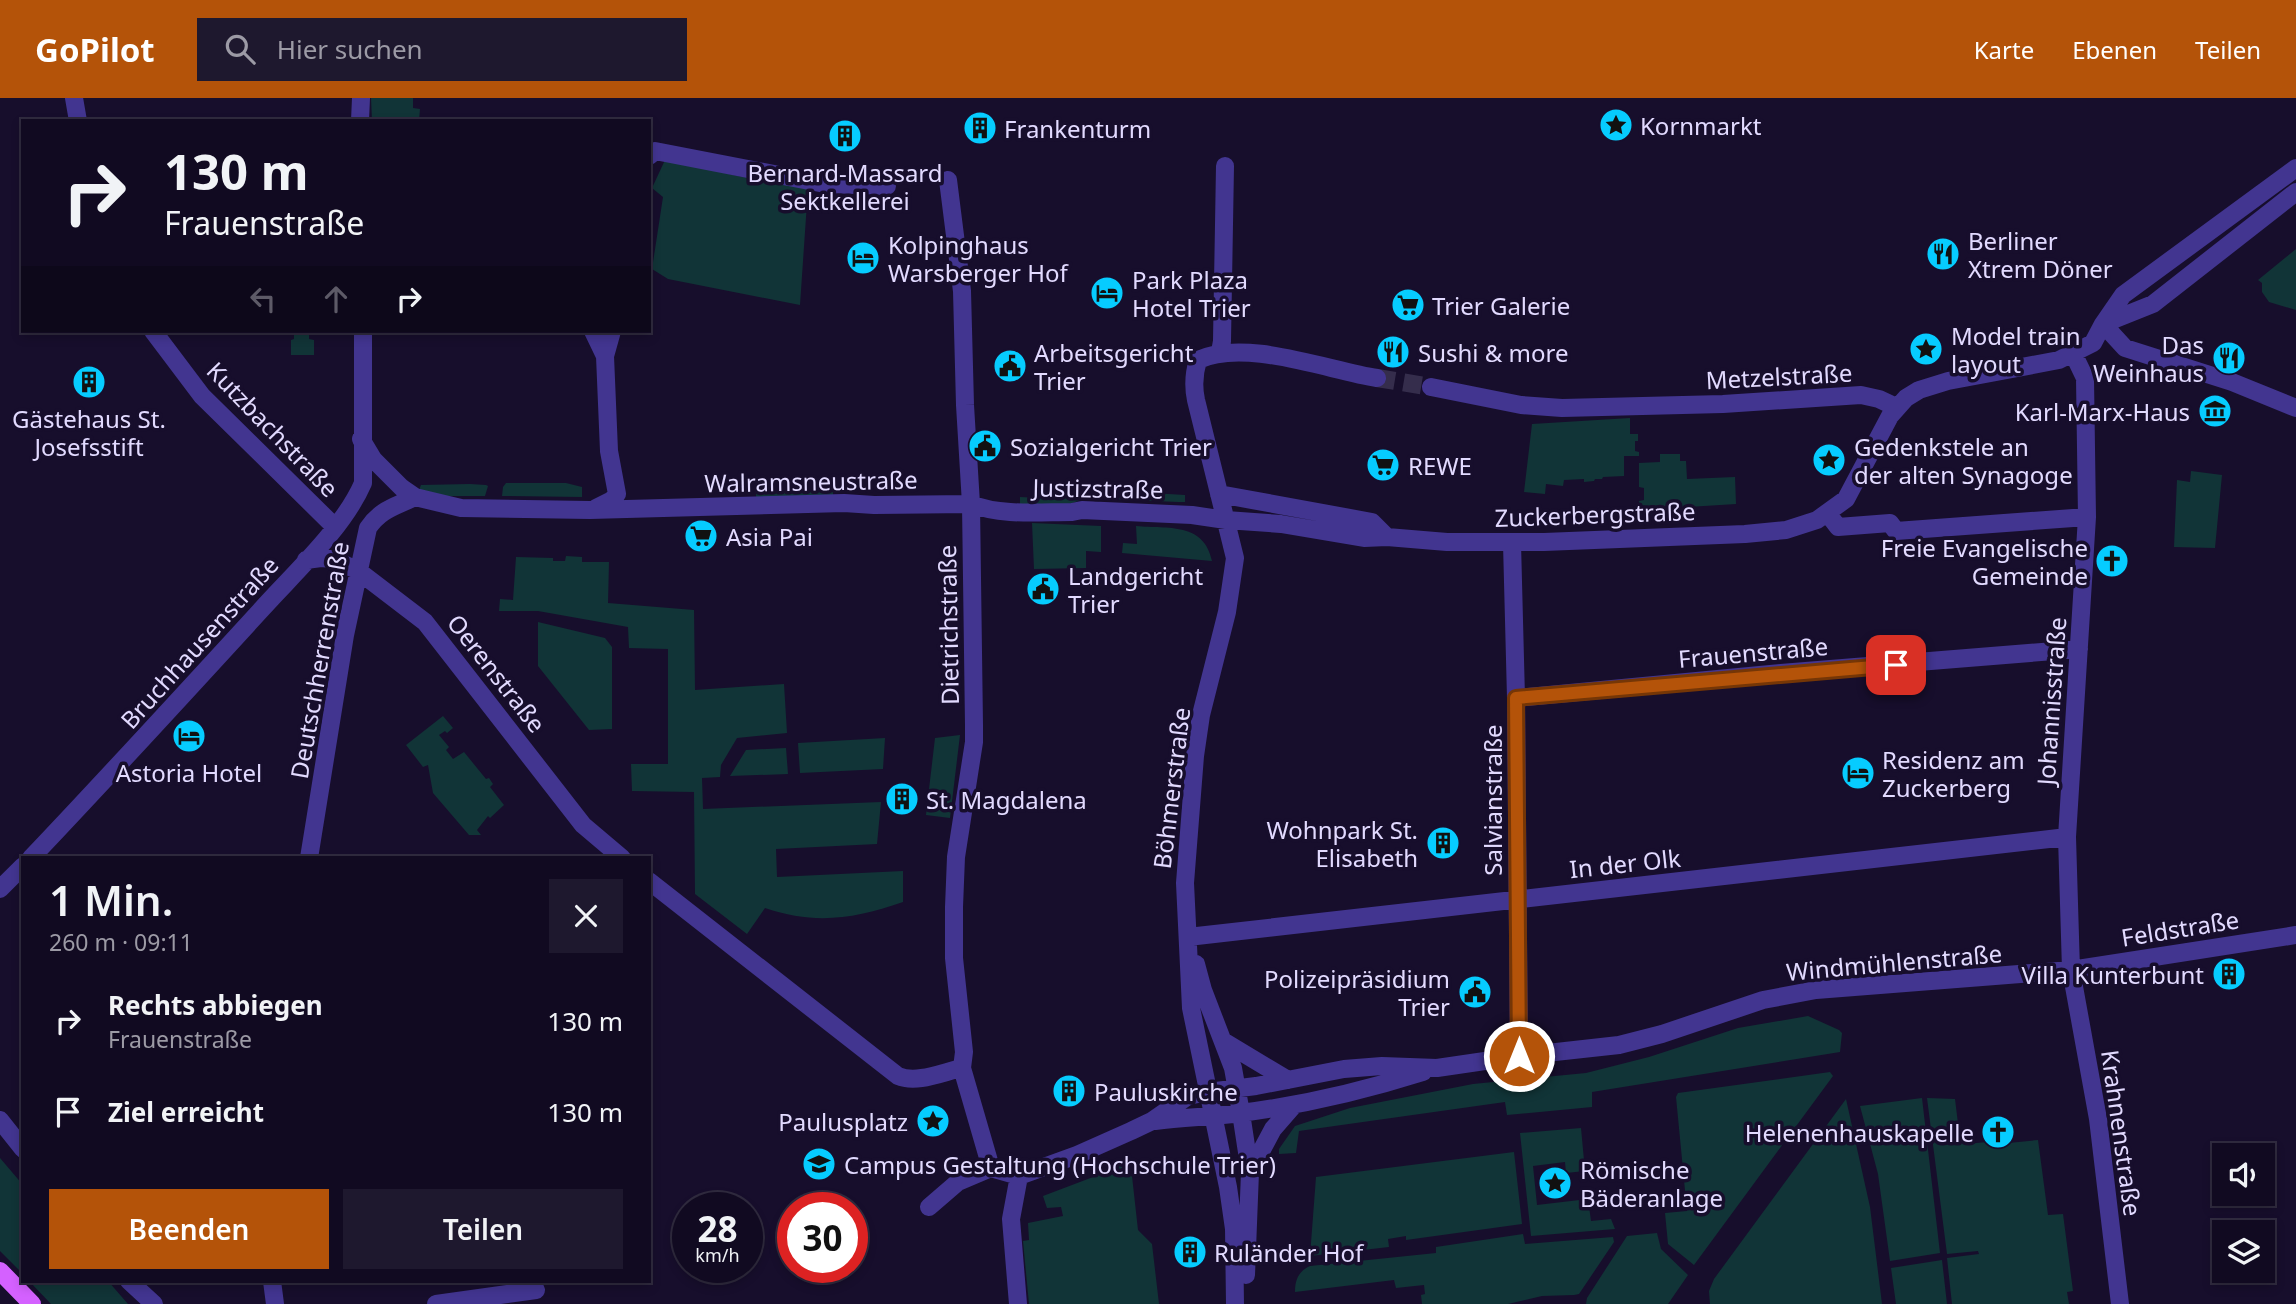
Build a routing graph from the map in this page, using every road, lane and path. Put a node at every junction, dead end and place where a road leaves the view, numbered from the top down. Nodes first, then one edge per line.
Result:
1 (74, 98) edge
2 (361, 98) edge
3 (78, 119) edge
4 (360, 119) edge
5 (652, 154) edge
6 (1225, 166) dead end
7 (2296, 168) edge
8 (948, 180) dead end
9 (887, 186) dead end
10 (2296, 192) edge
11 (2103, 324) junction
12 (155, 333) edge
13 (363, 333) edge
14 (594, 333) edge
15 (611, 333) edge
16 (1220, 352) junction
17 (2073, 353) junction
18 (605, 356) junction
19 (1377, 378) tunnel mouth
20 (1432, 387) tunnel mouth
21 (1896, 407) junction
22 (2296, 408) edge
23 (361, 439) junction
24 (612, 472) junction
25 (1219, 494) junction
26 (415, 497) junction
27 (971, 504) junction
28 (652, 507) junction
29 (590, 510) junction
30 (1828, 514) junction
31 (2087, 517) junction
32 (1226, 520) junction
33 (335, 527) junction
34 (1387, 537) junction
35 (1512, 543) junction
36 (306, 560) junction
37 (357, 570) junction
38 (2079, 649) junction
39 (1516, 698) junction
40 (2067, 837) junction
41 (32, 856) edge
42 (309, 856) edge
43 (620, 856) edge
44 (21, 868) edge
45 (651, 883) edge
46 (0, 889) edge
47 (1517, 900) junction
48 (2296, 935) edge
49 (1188, 937) junction
50 (2071, 970) junction
51 (1223, 1041) junction
52 (1519, 1056) junction
53 (962, 1068) junction
54 (1437, 1068) junction
55 (1288, 1080) junction
56 (1237, 1088) junction
57 (1208, 1092) junction
58 (1293, 1106) junction
59 (1241, 1113) junction
60 (1214, 1116) junction
61 (0, 1119) edge
62 (1152, 1121) junction
63 (21, 1146) edge
64 (991, 1168) junction
65 (1250, 1172) junction
66 (1019, 1176) junction
67 (929, 1207) dead end
68 (0, 1271) edge
69 (131, 1283) edge
70 (272, 1283) edge
71 (536, 1290) dead end
72 (32, 1304) edge
73 (154, 1304) edge
74 (275, 1304) edge
75 (436, 1304) edge
76 (1018, 1304) edge
77 (1235, 1304) edge
78 (1241, 1304) edge
79 (2120, 1304) edge

1 - 3 street
2 - 4 street
5 - 9 street
6 - 16 street
7 - 11 street
8 - 27 street, Dietrichstraße
10 - 11 street
11 - 17 street
11 - 22 street
12 - 33 street, Kutzbachstraße
13 - 23 street, Bruchhausenstraße
14 - 18 street
15 - 18 street
16 - 19 street
16 - 25 street, Böhmerstraße
17 - 21 street
17 - 31 street, Johannisstraße
18 - 24 street
20 - 21 street, Metzelstraße
21 - 30 street
23 - 26 street
23 - 33 street, Bruchhausenstraße
24 - 28 street
24 - 29 street
25 - 32 street, Böhmerstraße
25 - 34 street, Zuckerbergstraße
26 - 29 street, Walramsneustraße
26 - 37 street, Deutschherrenstraße
27 - 28 street, Walramsneustraße
27 - 32 street, Justizstraße
27 - 53 street, Dietrichstraße
28 - 29 street, Walramsneustraße
30 - 31 street
30 - 35 street, Zuckerbergstraße
31 - 38 street, Johannisstraße
32 - 34 street, Zuckerbergstraße
32 - 49 street, Böhmerstraße
33 - 36 street, Bruchhausenstraße
34 - 35 street, Zuckerbergstraße
35 - 39 street, Salvianstraße
36 - 37 street, Oerenstraße
36 - 41 street, Bruchhausenstraße
37 - 42 street, Deutschherrenstraße
37 - 43 street, Oerenstraße
38 - 39 street, Frauenstraße
38 - 40 street, Johannisstraße
39 - 47 street, Salvianstraße
40 - 47 street, In der Olk
40 - 50 street, Johannisstraße
44 - 46 street
45 - 53 street
47 - 49 street, In der Olk
47 - 52 street, Salvianstraße
48 - 50 street, Feldstraße
49 - 51 street, Böhmerstraße
49 - 57 street, Böhmerstraße
50 - 52 street, Windmühlenstraße
50 - 79 street, Krahnenstraße
51 - 55 street
51 - 56 street, Böhmerstraße
52 - 54 street, Windmühlenstraße
53 - 64 street
54 - 55 street, Windmühlenstraße
54 - 58 street, Windmühlenstraße
55 - 56 street, Windmühlenstraße
56 - 57 street, Windmühlenstraße
56 - 59 street, Böhmerstraße
57 - 60 street, Böhmerstraße
57 - 62 street, Windmühlenstraße
58 - 59 street, Windmühlenstraße
58 - 65 street
59 - 60 street, Windmühlenstraße
59 - 65 street, Böhmerstraße
60 - 62 street, Windmühlenstraße
60 - 77 street, Böhmerstraße
61 - 63 street
62 - 66 street
64 - 66 street
64 - 67 street
65 - 78 street, Böhmerstraße
66 - 76 street
68 - 72 main road
69 - 73 street
70 - 74 street
71 - 75 street

